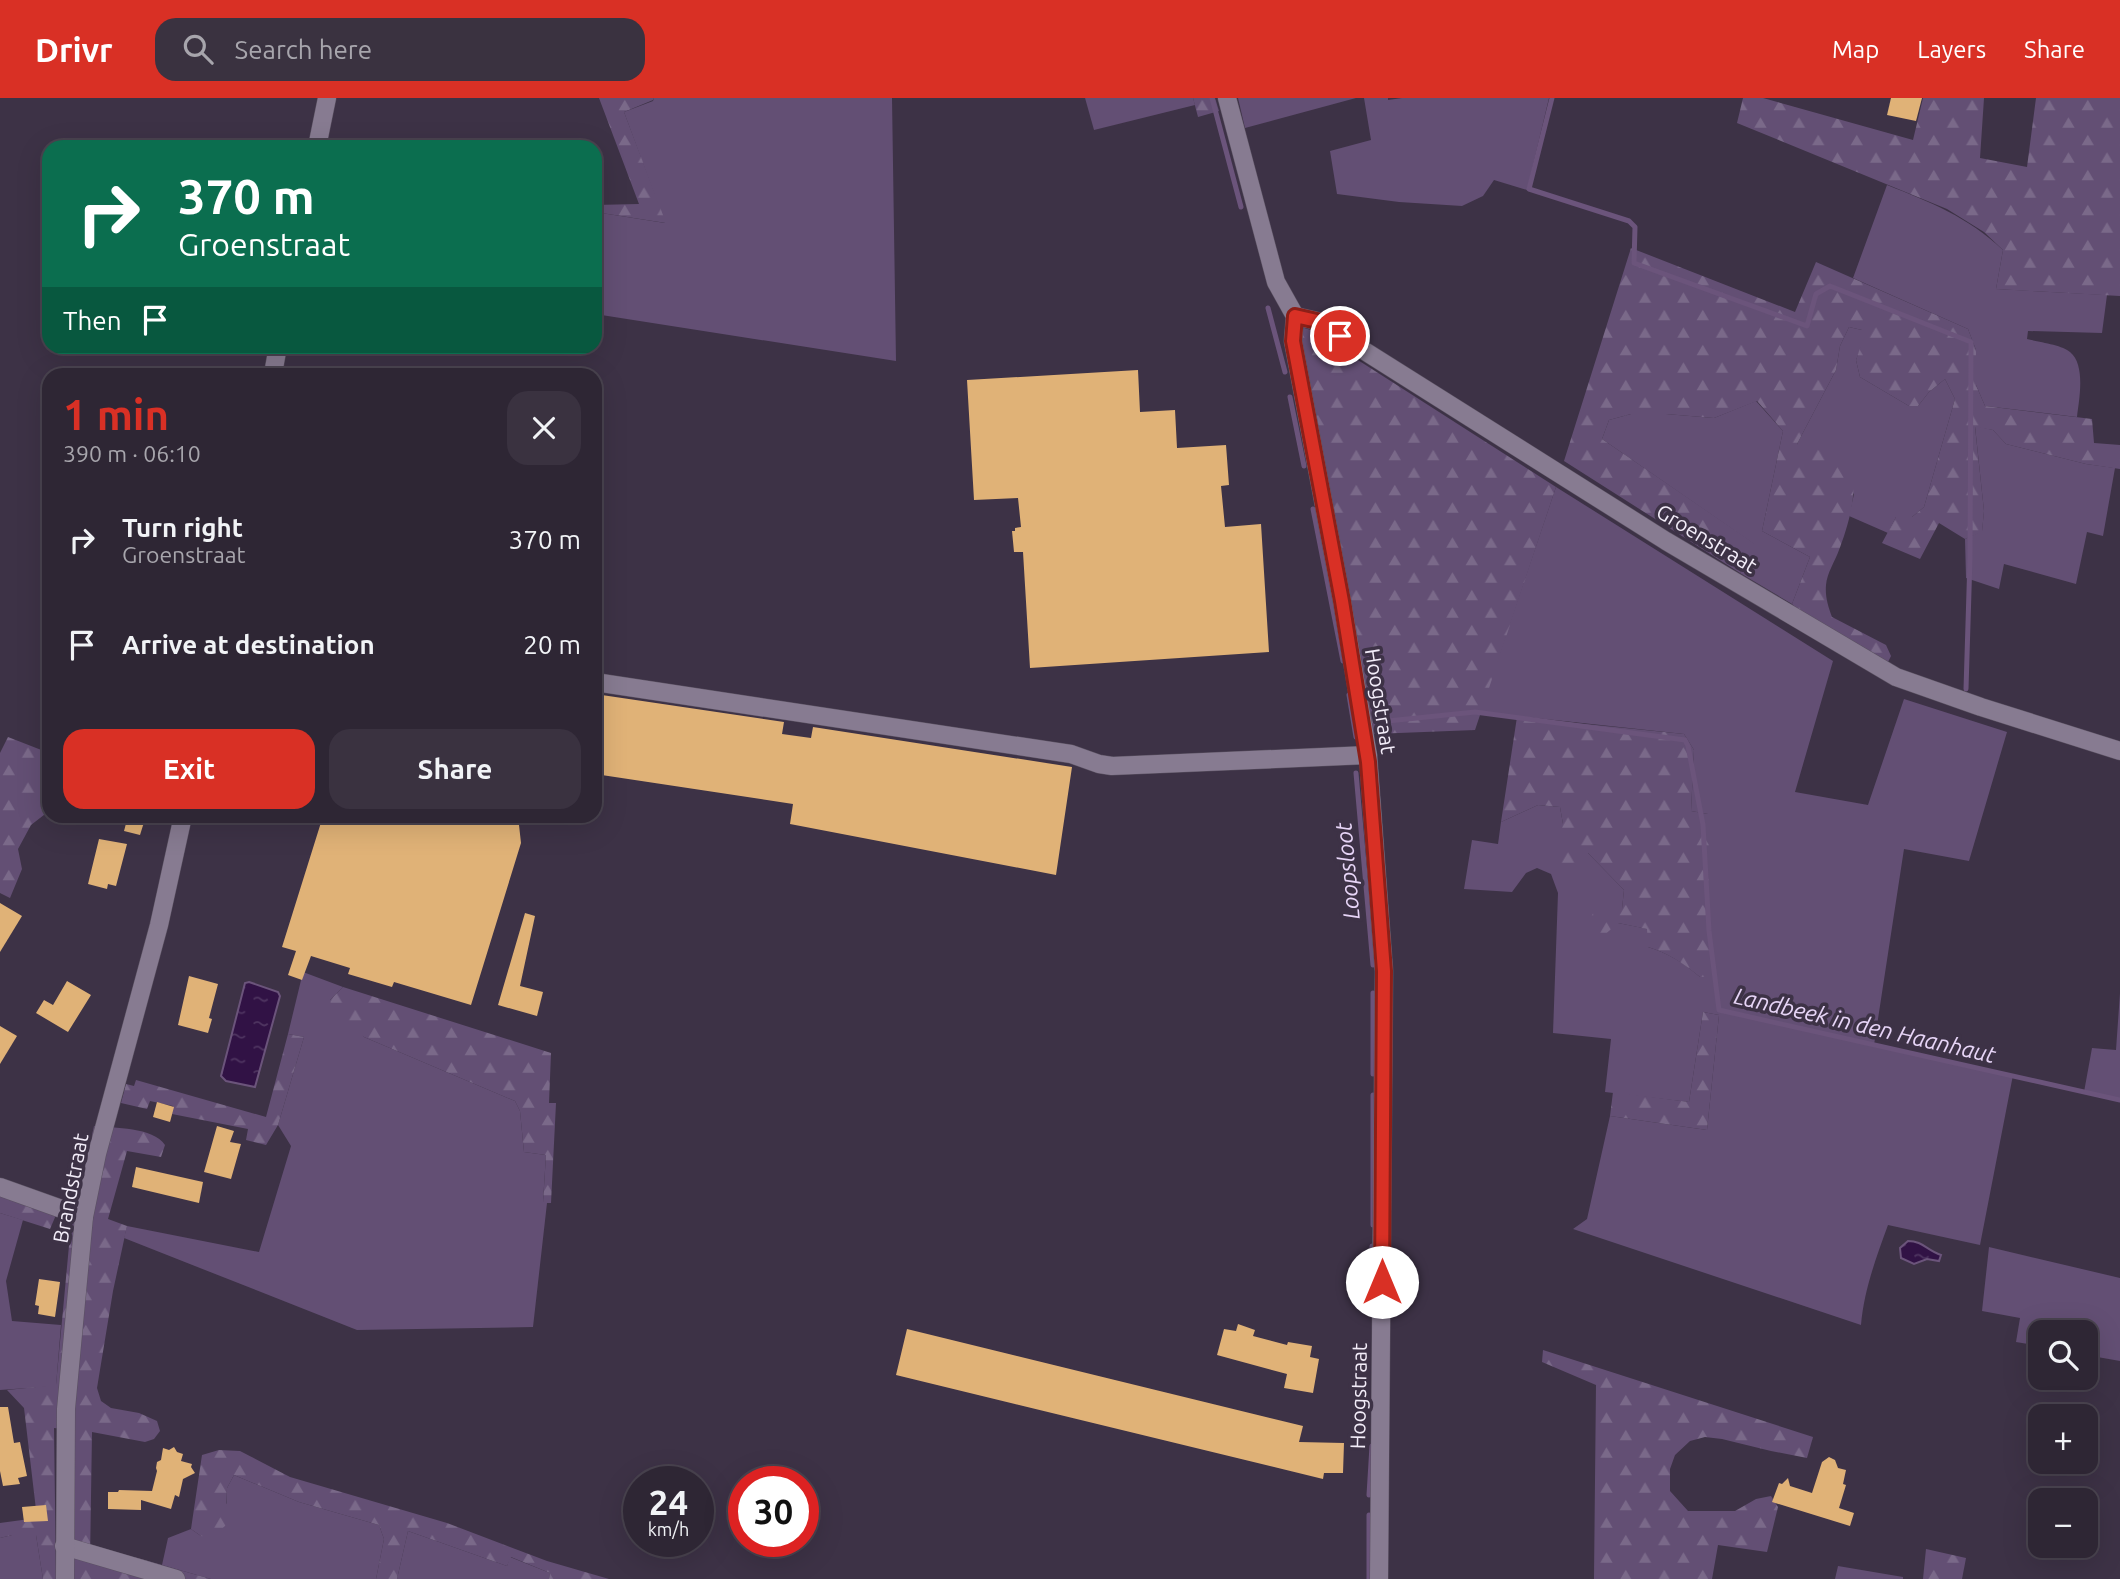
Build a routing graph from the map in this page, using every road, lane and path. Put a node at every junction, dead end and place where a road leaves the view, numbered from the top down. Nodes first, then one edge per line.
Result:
1 (327, 98) edge
2 (1227, 98) edge
3 (318, 140) edge
4 (1295, 316) junction
5 (602, 683) edge
6 (2120, 751) edge
7 (1368, 755) junction
8 (181, 823) edge
9 (0, 1187) edge
10 (84, 1217) junction
11 (64, 1546) junction
12 (65, 1579) edge
13 (176, 1579) edge
14 (1379, 1579) edge

1 - 3 street
2 - 4 street, Hoogstraat
4 - 6 street, Groenstraat
4 - 7 street, Hoogstraat
5 - 7 street
7 - 14 street, Hoogstraat
8 - 10 street, Brandstraat
9 - 10 street
10 - 11 street, Brandstraat
11 - 12 street, Brandstraat
11 - 13 street

